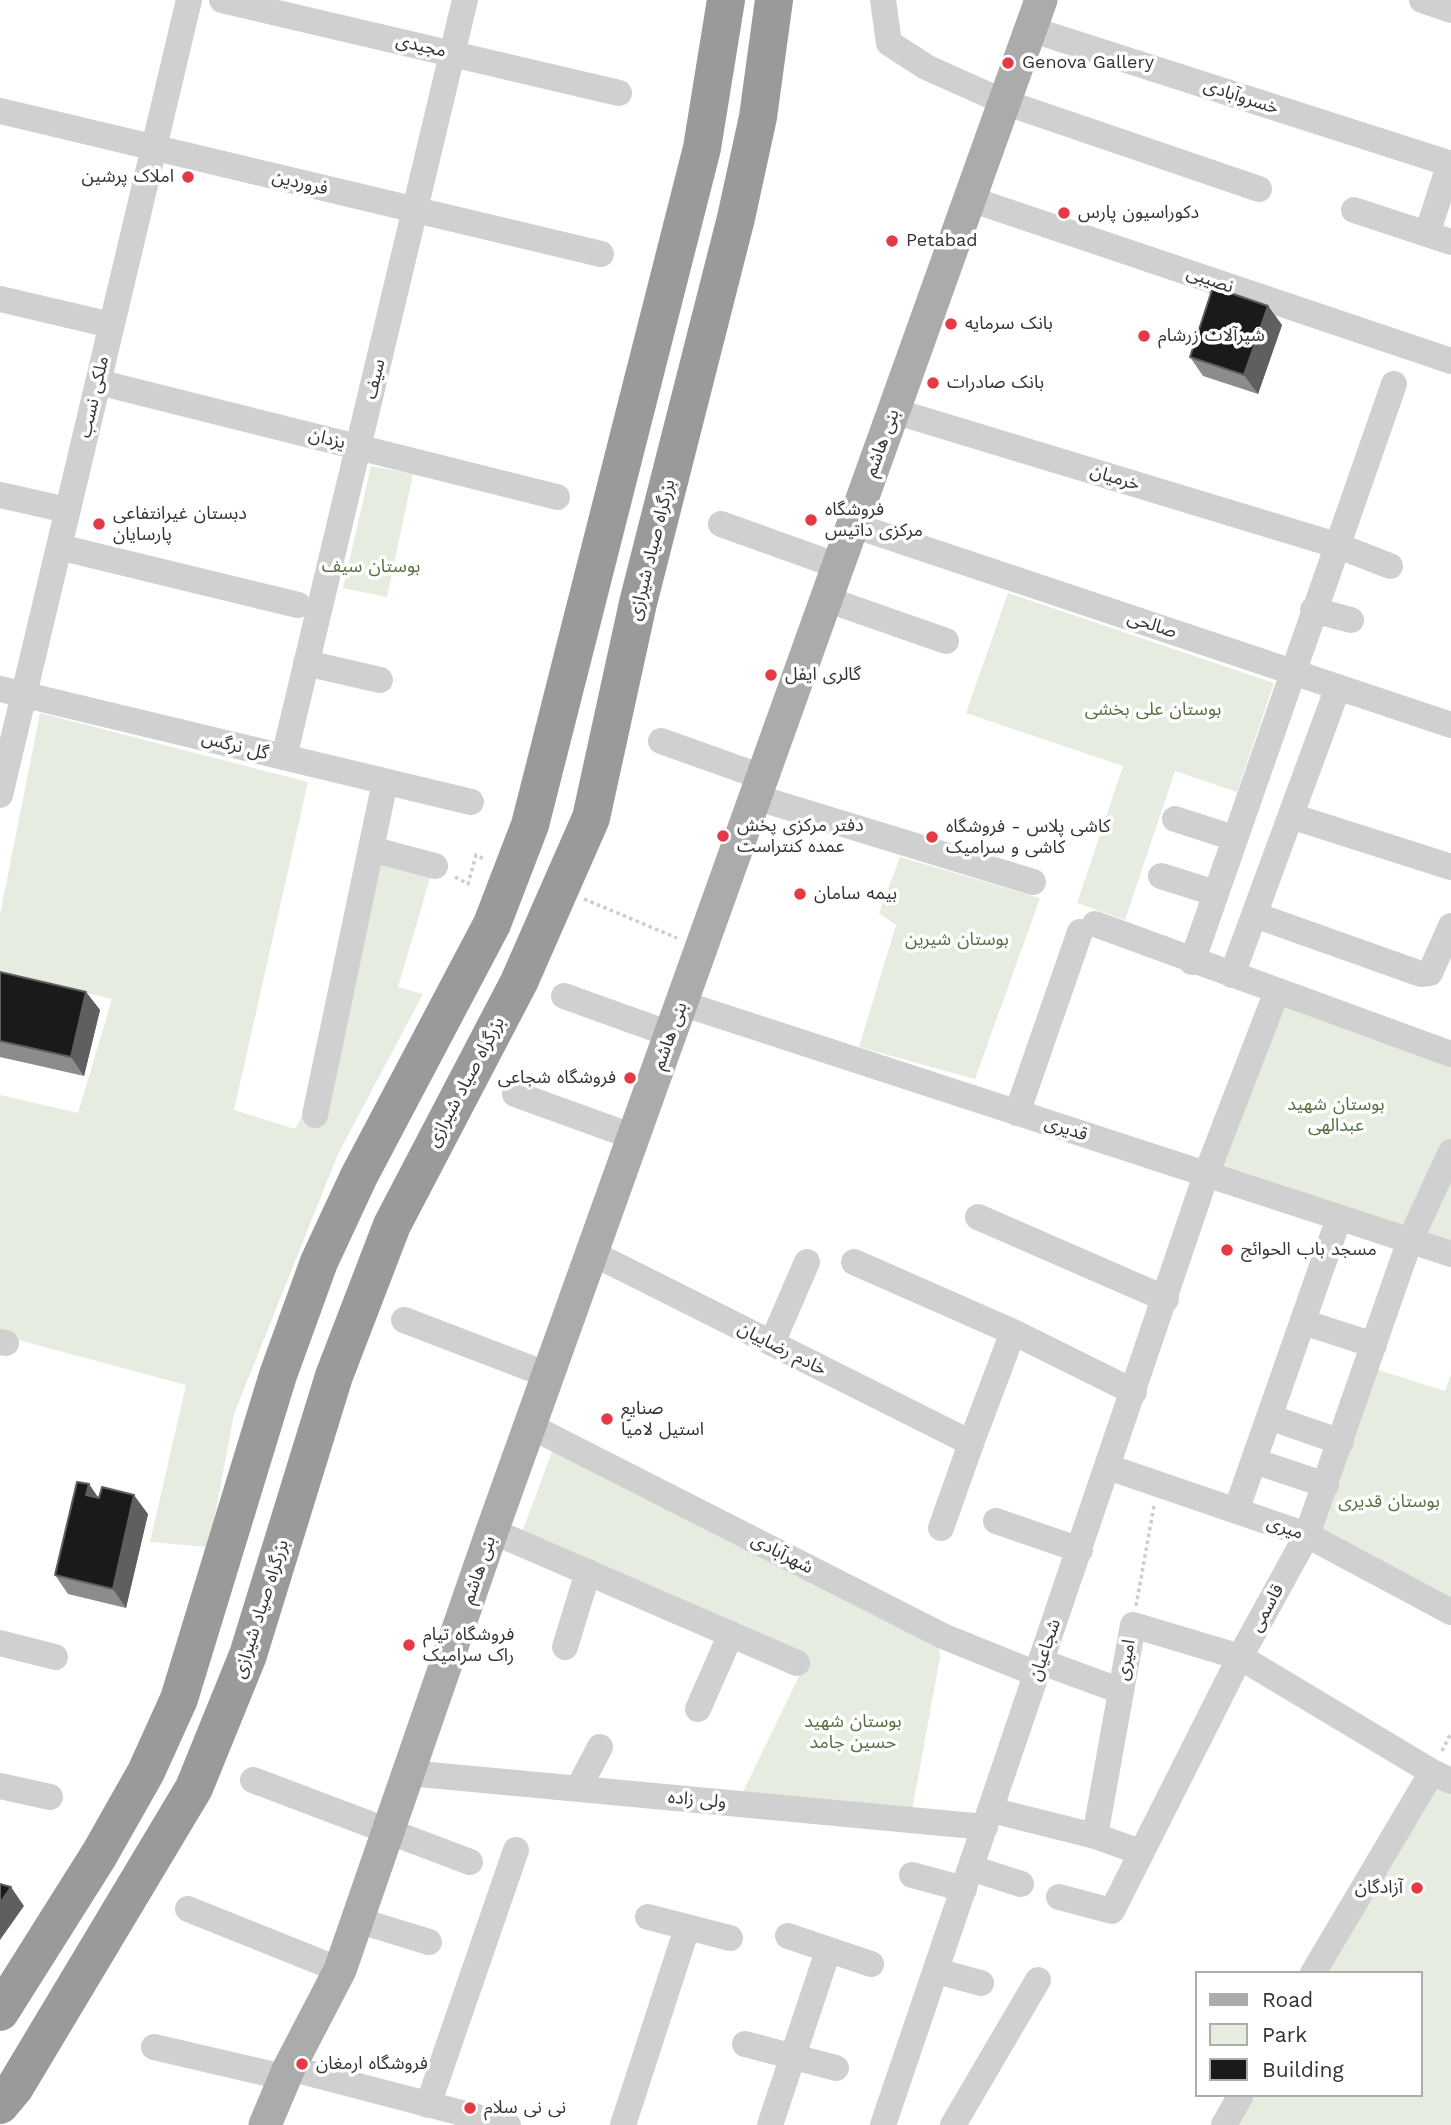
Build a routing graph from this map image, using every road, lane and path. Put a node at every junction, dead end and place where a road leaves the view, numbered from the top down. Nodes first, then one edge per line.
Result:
1 (189, 0) edge
2 (222, 0) edge
3 (465, 0) edge
4 (726, 0) edge
5 (774, 0) edge
6 (883, 0) edge
7 (1422, 0) edge
8 (1451, 10) edge
9 (1036, 15) edge
10 (452, 54) junction
11 (619, 93) dead end
12 (1004, 102) junction
13 (0, 111) edge
14 (153, 149) junction
15 (1450, 164) edge
16 (1259, 189) dead end
17 (970, 199) junction
18 (415, 210) junction
19 (1354, 210) dead end
20 (1439, 238) edge
21 (601, 254) dead end
22 (0, 299) edge
23 (111, 325) junction
24 (1451, 361) edge
25 (98, 382) junction
26 (1394, 384) dead end
27 (894, 411) junction
28 (358, 447) junction
29 (0, 495) edge
30 (557, 497) dead end
31 (67, 510) junction
32 (721, 524) dead end
33 (853, 525) junction
34 (1336, 545) junction
35 (59, 547) junction
36 (838, 566) junction
37 (1390, 566) dead end
38 (826, 600) junction
39 (298, 605) dead end
40 (1313, 610) junction
41 (1351, 620) dead end
42 (946, 641) dead end
43 (306, 663) junction
44 (1291, 671) junction
45 (380, 680) dead end
46 (1338, 687) junction
47 (12, 692) edge
48 (1451, 725) edge
49 (661, 741) dead end
50 (284, 757) junction
51 (385, 782) junction
52 (759, 787) junction
53 (0, 795) edge
54 (471, 802) dead end
55 (1291, 816) junction
56 (1175, 818) dead end
57 (1234, 838) junction
58 (371, 849) junction
59 (476, 855) dead end
60 (435, 866) dead end
61 (1451, 867) edge
62 (1161, 876) dead end
63 (1033, 882) dead end
64 (468, 884) dead end
65 (1215, 894) junction
66 (606, 908) dead end
67 (1255, 915) junction
68 (1450, 928) edge
69 (701, 948) junction
70 (1192, 962) junction
71 (1232, 975) junction
72 (1278, 990) junction
73 (565, 996) dead end
74 (681, 1003) junction
75 (670, 1034) junction
76 (1451, 1054) edge
77 (515, 1094) dead end
78 (1017, 1113) junction
79 (315, 1115) dead end
80 (634, 1137) junction
81 (1451, 1152) edge
82 (1206, 1175) junction
83 (978, 1217) dead end
84 (1339, 1218) junction
85 (1410, 1240) junction
86 (592, 1253) junction
87 (1451, 1254) edge
88 (807, 1262) dead end
89 (854, 1262) dead end
90 (1166, 1299) junction
91 (404, 1320) dead end
92 (1303, 1322) junction
93 (1013, 1332) junction
94 (772, 1343) junction
95 (1374, 1345) junction
96 (548, 1375) junction
97 (1134, 1392) junction
98 (1269, 1417) junction
99 (530, 1426) junction
100 (973, 1438) junction
101 (1341, 1441) junction
102 (1254, 1461) junction
103 (1108, 1467) junction
104 (1158, 1483) junction
105 (1326, 1485) junction
106 (1236, 1511) junction
107 (996, 1521) dead end
108 (941, 1528) dead end
109 (492, 1531) junction
110 (1307, 1535) junction
111 (1080, 1550) junction
112 (588, 1572) junction
113 (1451, 1612) edge
114 (1133, 1625) junction
115 (731, 1634) junction
116 (0, 1643) edge
117 (565, 1647) dead end
118 (55, 1657) dead end
119 (1240, 1657) junction
120 (797, 1663) dead end
121 (1039, 1668) junction
122 (1121, 1691) junction
123 (698, 1709) dead end
124 (600, 1747) dead end
125 (409, 1773) junction
126 (1441, 1776) edge
127 (253, 1780) dead end
128 (0, 1786) edge
129 (578, 1789) junction
130 (50, 1797) dead end
131 (988, 1818) junction
132 (388, 1831) junction
133 (1095, 1836) junction
134 (516, 1850) dead end
135 (1140, 1852) junction
136 (470, 1863) dead end
137 (912, 1875) dead end
138 (967, 1878) junction
139 (1021, 1884) dead end
140 (1059, 1897) dead end
141 (188, 1909) dead end
142 (648, 1917) dead end
143 (357, 1920) junction
144 (687, 1928) junction
145 (788, 1936) dead end
146 (730, 1938) dead end
147 (429, 1942) dead end
148 (828, 1951) junction
149 (871, 1964) dead end
150 (340, 1970) junction
151 (936, 1971) junction
152 (1315, 1971) edge
153 (1038, 1980) dead end
154 (981, 1983) dead end
155 (0, 2012) edge
156 (745, 2044) dead end
157 (154, 2047) dead end
158 (793, 2058) junction
159 (832, 2067) dead end
160 (286, 2072) junction
161 (1240, 2097) edge
162 (5, 2104) edge
163 (428, 2105) junction
164 (465, 2120) edge
165 (247, 2125) edge
166 (265, 2125) edge
167 (508, 2125) edge
168 (623, 2125) edge
169 (770, 2125) edge
170 (883, 2125) edge
171 (953, 2125) edge
172 (1224, 2125) edge

1 - 14 street, ملکی نسب
2 - 10 street, مجیدی
3 - 10 street, سیف
4 - 155 highway
5 - 162 highway, بزرگراه صیاد شیرازی
6 - 12 street
7 - 8 street
9 - 12 main road, بنی هاشم
9 - 15 street, خسروآبادی
10 - 11 street, مجیدی
10 - 18 street, سیف
12 - 16 street
12 - 17 main road, بنی هاشم
13 - 14 street, فروردین
14 - 18 street, فروردین
14 - 23 street, ملکی نسب
15 - 20 street
17 - 24 street, نصیبی
17 - 27 main road, بنی هاشم
18 - 21 street, فروردین
18 - 28 street, سیف
19 - 20 street
22 - 23 street
23 - 25 street, ملکی نسب
25 - 28 street, یزدان
25 - 31 street, ملکی نسب
26 - 34 street
27 - 33 main road, بنی هاشم
27 - 34 street, خرمیان
28 - 30 street, یزدان
28 - 43 street, سیف
29 - 31 street
31 - 35 street, ملکی نسب
32 - 36 street
33 - 36 main road, بنی هاشم
33 - 44 street, صالحی
34 - 37 street, خرمیان
34 - 40 street
35 - 39 street
35 - 47 street, ملکی نسب
36 - 38 main road, بنی هاشم
38 - 42 street
38 - 52 main road, بنی هاشم
40 - 41 street
40 - 44 street
43 - 45 street
43 - 50 street, سیف
44 - 46 street, صالحی
44 - 57 street
46 - 48 street, صالحی
46 - 55 street
47 - 50 street, گل نرگس
47 - 53 street, ملکی نسب
49 - 52 street
50 - 51 street, گل نرگس
51 - 54 street, گل نرگس
51 - 58 street
52 - 63 street
52 - 69 main road, بنی هاشم
55 - 61 street
55 - 67 street
56 - 57 street
57 - 65 street
58 - 60 street
58 - 79 street
59 - 64 path
62 - 65 street
65 - 70 street
66 - 69 path
67 - 68 street
67 - 71 street
69 - 74 main road, بنی هاشم
70 - 71 street
70 - 78 street
71 - 72 street
72 - 76 street
72 - 82 street, شجاعیان
73 - 75 street
74 - 75 main road, بنی هاشم
74 - 78 street, قدیری
75 - 80 main road, بنی هاشم
77 - 80 street
78 - 82 street, قدیری
80 - 86 main road, بنی هاشم
81 - 85 street, قاسمی
82 - 84 street, قدیری
82 - 90 street, شجاعیان
83 - 90 street
84 - 85 street, قدیری
84 - 92 street
85 - 87 street, قدیری
85 - 95 street, قاسمی
86 - 94 street, خادم رضاییان
86 - 96 main road, بنی هاشم
88 - 94 street
89 - 93 street
90 - 97 street, شجاعیان
91 - 96 street
92 - 95 street
92 - 98 street
93 - 97 street
93 - 100 street
94 - 100 street, خادم رضاییان
95 - 101 street, قاسمی
96 - 99 main road, بنی هاشم
97 - 103 street, شجاعیان
98 - 101 street
98 - 102 street
99 - 109 main road, بنی هاشم
99 - 121 street, شهرآبادی
100 - 108 street
101 - 105 street, قاسمی
102 - 105 street
102 - 106 street
103 - 104 street, میری
103 - 111 street, شجاعیان
104 - 106 street, میری
104 - 114 path, امیری
105 - 110 street, قاسمی
106 - 110 street, میری
107 - 111 street
109 - 112 street
109 - 125 main road, بنی هاشم
110 - 113 street, میری
110 - 119 street, قاسمی
111 - 121 street, شجاعیان
112 - 115 street
112 - 117 street
114 - 119 street
114 - 122 street, امیری
115 - 120 street
115 - 123 street
116 - 118 street
119 - 126 street
119 - 135 street, قاسمی
121 - 122 street, شهرآبادی
121 - 131 street, شجاعیان
122 - 133 street, امیری
124 - 129 street
125 - 129 street, ولی زاده
125 - 132 main road, بنی هاشم
126 - 152 street
127 - 132 street
128 - 130 street
129 - 131 street, ولی زاده
131 - 133 street, ولی زاده
131 - 138 street, شجاعیان
132 - 136 street
132 - 143 main road, بنی هاشم
133 - 135 street, ولی زاده
134 - 163 street
135 - 140 street, قاسمی
137 - 138 street
138 - 139 street
138 - 151 street, شجاعیان
141 - 150 street
142 - 144 street
143 - 147 street
143 - 150 main road, بنی هاشم
144 - 146 street
144 - 168 street
145 - 148 street
148 - 149 street
148 - 158 street
150 - 160 main road, بنی هاشم
151 - 154 street
151 - 170 street, شجاعیان
153 - 171 street
156 - 158 street
157 - 160 street
158 - 159 street
158 - 169 street
160 - 163 street
160 - 165 main road, بنی هاشم
160 - 166 main road, بنی هاشم
161 - 172 street
163 - 164 street
164 - 167 street

